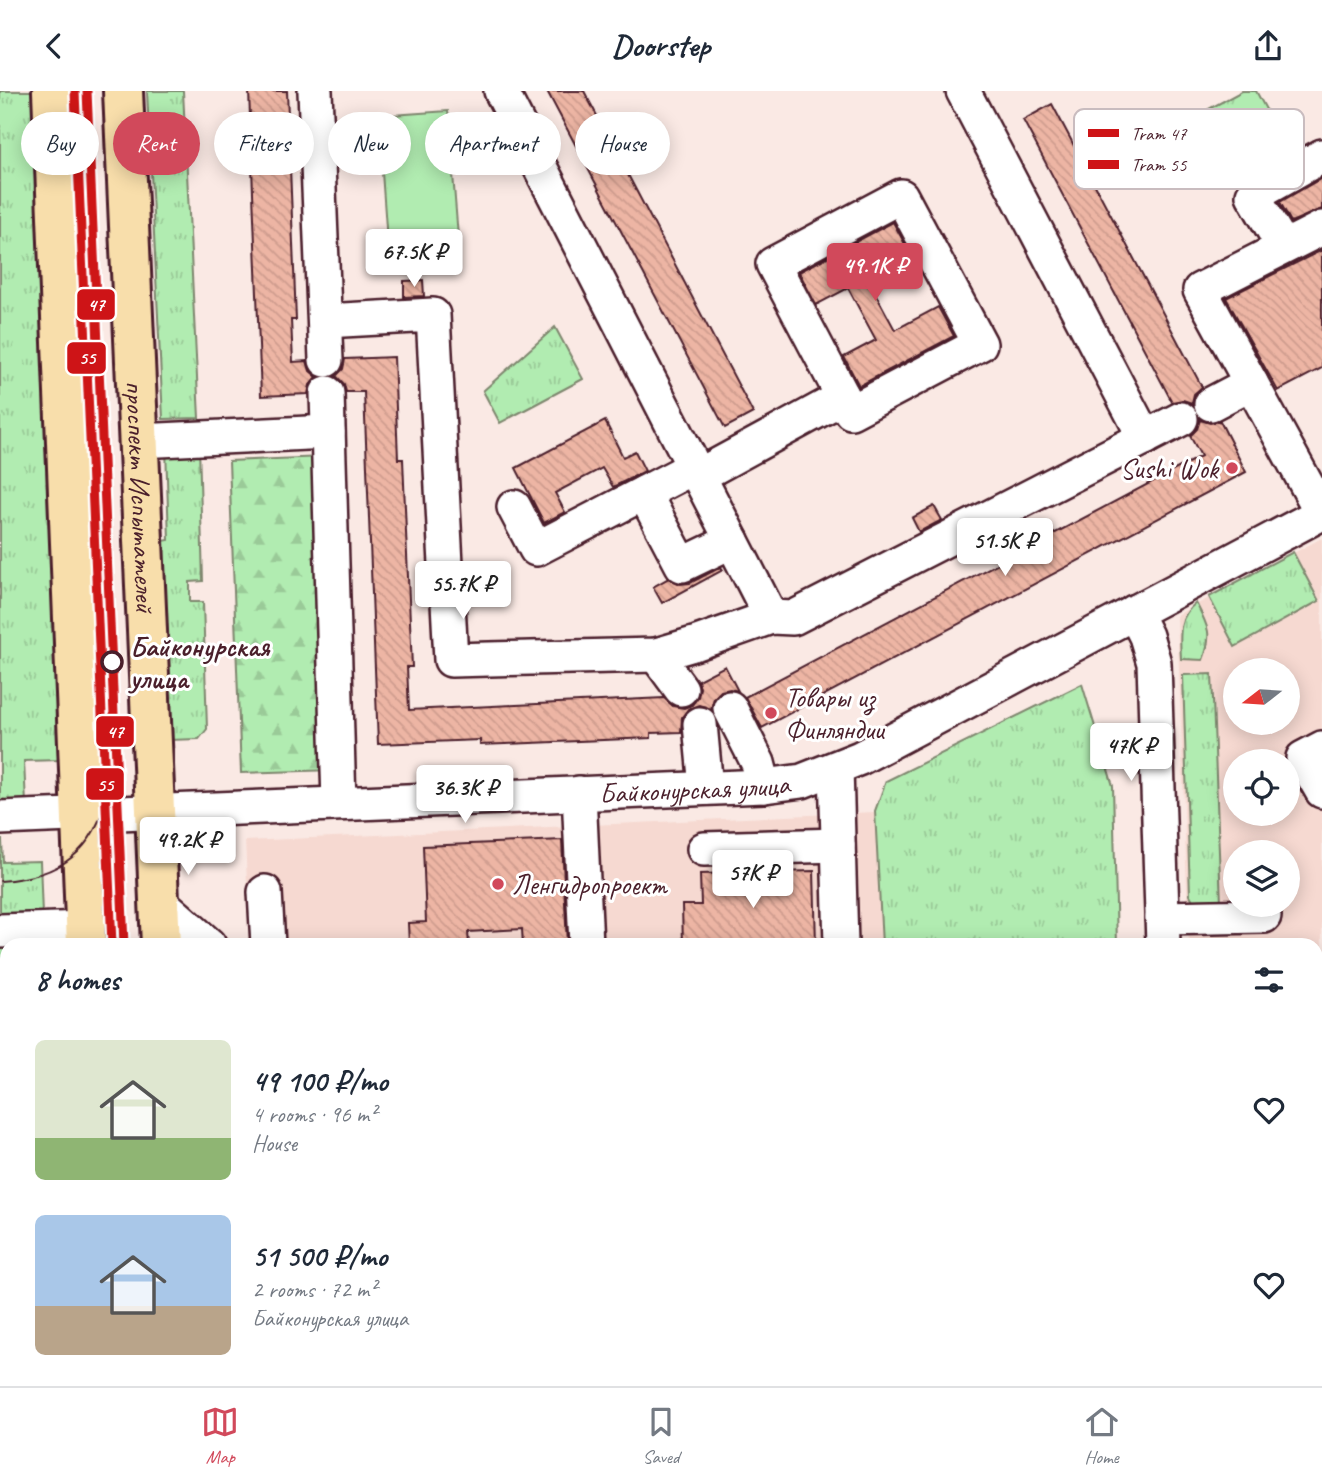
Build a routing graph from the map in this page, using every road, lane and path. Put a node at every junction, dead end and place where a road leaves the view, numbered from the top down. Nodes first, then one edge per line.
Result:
1 (52, 91) edge
2 (123, 91) edge
3 (315, 91) edge
4 (500, 91) edge
5 (963, 91) edge
6 (1322, 156) edge
7 (1304, 166) edge
8 (1264, 189) edge
9 (1322, 228) edge
10 (1283, 246) junction
11 (325, 321) junction
12 (326, 360) dead end
13 (1251, 383) junction
14 (327, 393) dead end
15 (842, 395) junction
16 (1211, 404) dead end
17 (1181, 419) dead end
18 (328, 432) junction
19 (1145, 438) junction
20 (139, 440) junction
21 (696, 471) junction
22 (644, 493) junction
23 (514, 507) dead end
24 (1322, 513) edge
25 (732, 541) junction
26 (1134, 612) junction
27 (771, 617) junction
28 (656, 655) junction
29 (681, 689) dead end
30 (730, 708) dead end
31 (700, 724) dead end
32 (1322, 748) edge
33 (836, 768) junction
34 (764, 786) junction
35 (706, 788) junction
36 (1322, 790) edge
37 (579, 793) junction
38 (339, 803) junction
39 (155, 811) junction
40 (81, 814) junction
41 (0, 818) edge
42 (838, 845) junction
43 (704, 849) dead end
44 (265, 892) dead end
45 (159, 901) junction
46 (1258, 917) edge
47 (0, 931) edge
48 (1163, 932) edge
49 (86, 936) edge
50 (161, 938) edge
51 (201, 938) edge
52 (268, 938) edge
53 (586, 938) edge
54 (841, 938) edge

1 - 40 main road
2 - 20 main road, проспект Испытателей
3 - 11 street
4 - 21 street
5 - 19 street
6 - 7 street
8 - 10 street
9 - 10 street
10 - 13 street
11 - 12 street
11 - 28 street
13 - 16 street
13 - 24 street
14 - 18 street
15 - 15 street
15 - 21 street
17 - 19 street
18 - 20 street
18 - 38 street
19 - 27 street
20 - 39 main road, проспект Испытателей
21 - 22 street
21 - 25 street
22 - 23 street
22 - 25 street
24 - 26 street, Байконурская улица
25 - 27 street
26 - 33 street, Байконурская улица
26 - 48 street
27 - 28 street
28 - 29 street
30 - 34 street
31 - 35 street
32 - 36 street
33 - 34 street, Байконурская улица
33 - 42 street
34 - 35 street, Байконурская улица
35 - 37 street, Байконурская улица
37 - 38 street, Байконурская улица
37 - 53 street
38 - 39 street, Байконурская улица
39 - 40 street, Байконурская улица
39 - 45 main road, проспект Испытателей
40 - 41 street, Байконурская улица
40 - 49 main road
42 - 43 street
42 - 54 street
44 - 52 street
45 - 50 main road, проспект Испытателей
45 - 51 street
46 - 48 street
47 - 49 street

